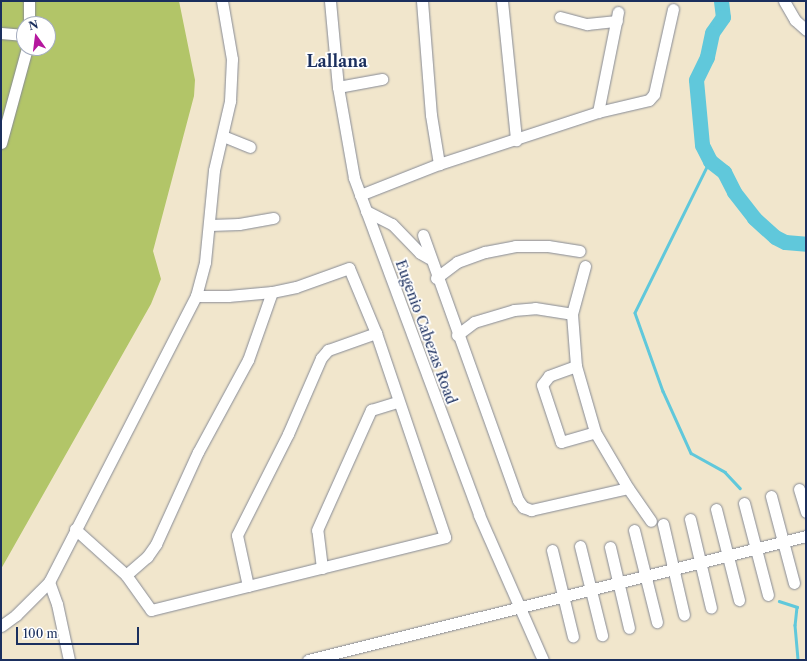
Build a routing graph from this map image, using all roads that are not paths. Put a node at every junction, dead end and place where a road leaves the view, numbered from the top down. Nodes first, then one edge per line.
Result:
1 (29, 1) edge
2 (222, 1) edge
3 (330, 1) edge
4 (422, 1) edge
5 (502, 1) edge
6 (784, 1) edge
7 (673, 9) dead end
8 (29, 16) edge
9 (560, 17) dead end
10 (806, 30) edge
11 (1, 33) edge
12 (16, 34) edge
13 (26, 56) edge
14 (382, 79) dead end
15 (338, 87) junction
16 (598, 112) junction
17 (223, 136) junction
18 (516, 140) junction
19 (1, 143) edge
20 (250, 147) dead end
21 (439, 164) junction
22 (360, 194) junction
23 (366, 211) junction
24 (273, 218) dead end
25 (210, 225) junction
26 (422, 235) dead end
27 (580, 251) dead end
28 (429, 258) junction
29 (585, 266) dead end
30 (436, 278) junction
31 (272, 292) junction
32 (196, 296) junction
33 (572, 314) junction
34 (376, 332) junction
35 (457, 335) junction
36 (576, 366) junction
37 (398, 402) junction
38 (595, 432) junction
39 (628, 488) junction
40 (799, 489) dead end
41 (772, 496) dead end
42 (744, 503) dead end
43 (716, 509) dead end
44 (806, 512) edge
45 (690, 519) dead end
46 (651, 521) dead end
47 (663, 524) dead end
48 (75, 529) junction
49 (634, 530) dead end
50 (806, 536) edge
51 (784, 541) junction
52 (580, 546) dead end
53 (610, 547) dead end
54 (756, 548) junction
55 (552, 550) dead end
56 (728, 555) junction
57 (700, 562) junction
58 (322, 568) junction
59 (674, 569) junction
60 (126, 575) junction
61 (646, 576) junction
62 (48, 582) junction
63 (618, 582) junction
64 (794, 583) dead end
65 (248, 586) junction
66 (591, 589) junction
67 (768, 595) dead end
68 (563, 596) junction
69 (739, 600) dead end
70 (518, 607) junction
71 (712, 608) dead end
72 (684, 615) dead end
73 (657, 622) dead end
74 (1, 626) edge
75 (630, 628) dead end
76 (602, 635) dead end
77 (573, 637) dead end
78 (69, 660) edge
79 (308, 660) edge
80 (543, 660) edge

1 - 8 street
2 - 17 street
3 - 15 street, Eugenio Cabezas Road
4 - 21 street
5 - 18 street
6 - 10 street
7 - 16 street
9 - 16 street
11 - 12 street
13 - 19 street
14 - 15 street
15 - 22 street, Eugenio Cabezas Road
16 - 18 street
17 - 20 street
17 - 25 street
18 - 21 street
21 - 22 street
22 - 23 street, Eugenio Cabezas Road
23 - 28 street
23 - 70 street, Eugenio Cabezas Road
24 - 25 street
25 - 32 street
26 - 28 street
27 - 30 street
28 - 30 street
29 - 33 street
30 - 35 street
31 - 32 street
31 - 34 street
31 - 60 street
32 - 48 street
33 - 35 street
33 - 36 street
34 - 37 street
34 - 65 street
35 - 39 street
36 - 38 street
36 - 38 street
37 - 58 street
37 - 58 street
38 - 39 street
39 - 46 street
40 - 44 street
41 - 51 street
42 - 54 street
43 - 56 street
45 - 57 street
47 - 59 street
48 - 60 street
48 - 62 street
49 - 61 street
50 - 51 street
51 - 54 street
51 - 64 street
52 - 66 street
53 - 63 street
54 - 56 street
54 - 67 street
55 - 68 street
56 - 57 street
56 - 69 street
57 - 59 street
57 - 71 street
58 - 65 street
59 - 61 street
59 - 72 street
60 - 65 street
61 - 63 street
61 - 73 street
62 - 74 street
62 - 78 street
63 - 66 street
63 - 75 street
66 - 68 street
66 - 76 street
68 - 70 street
68 - 77 street
70 - 79 street
70 - 80 street, Eugenio Cabezas Road

